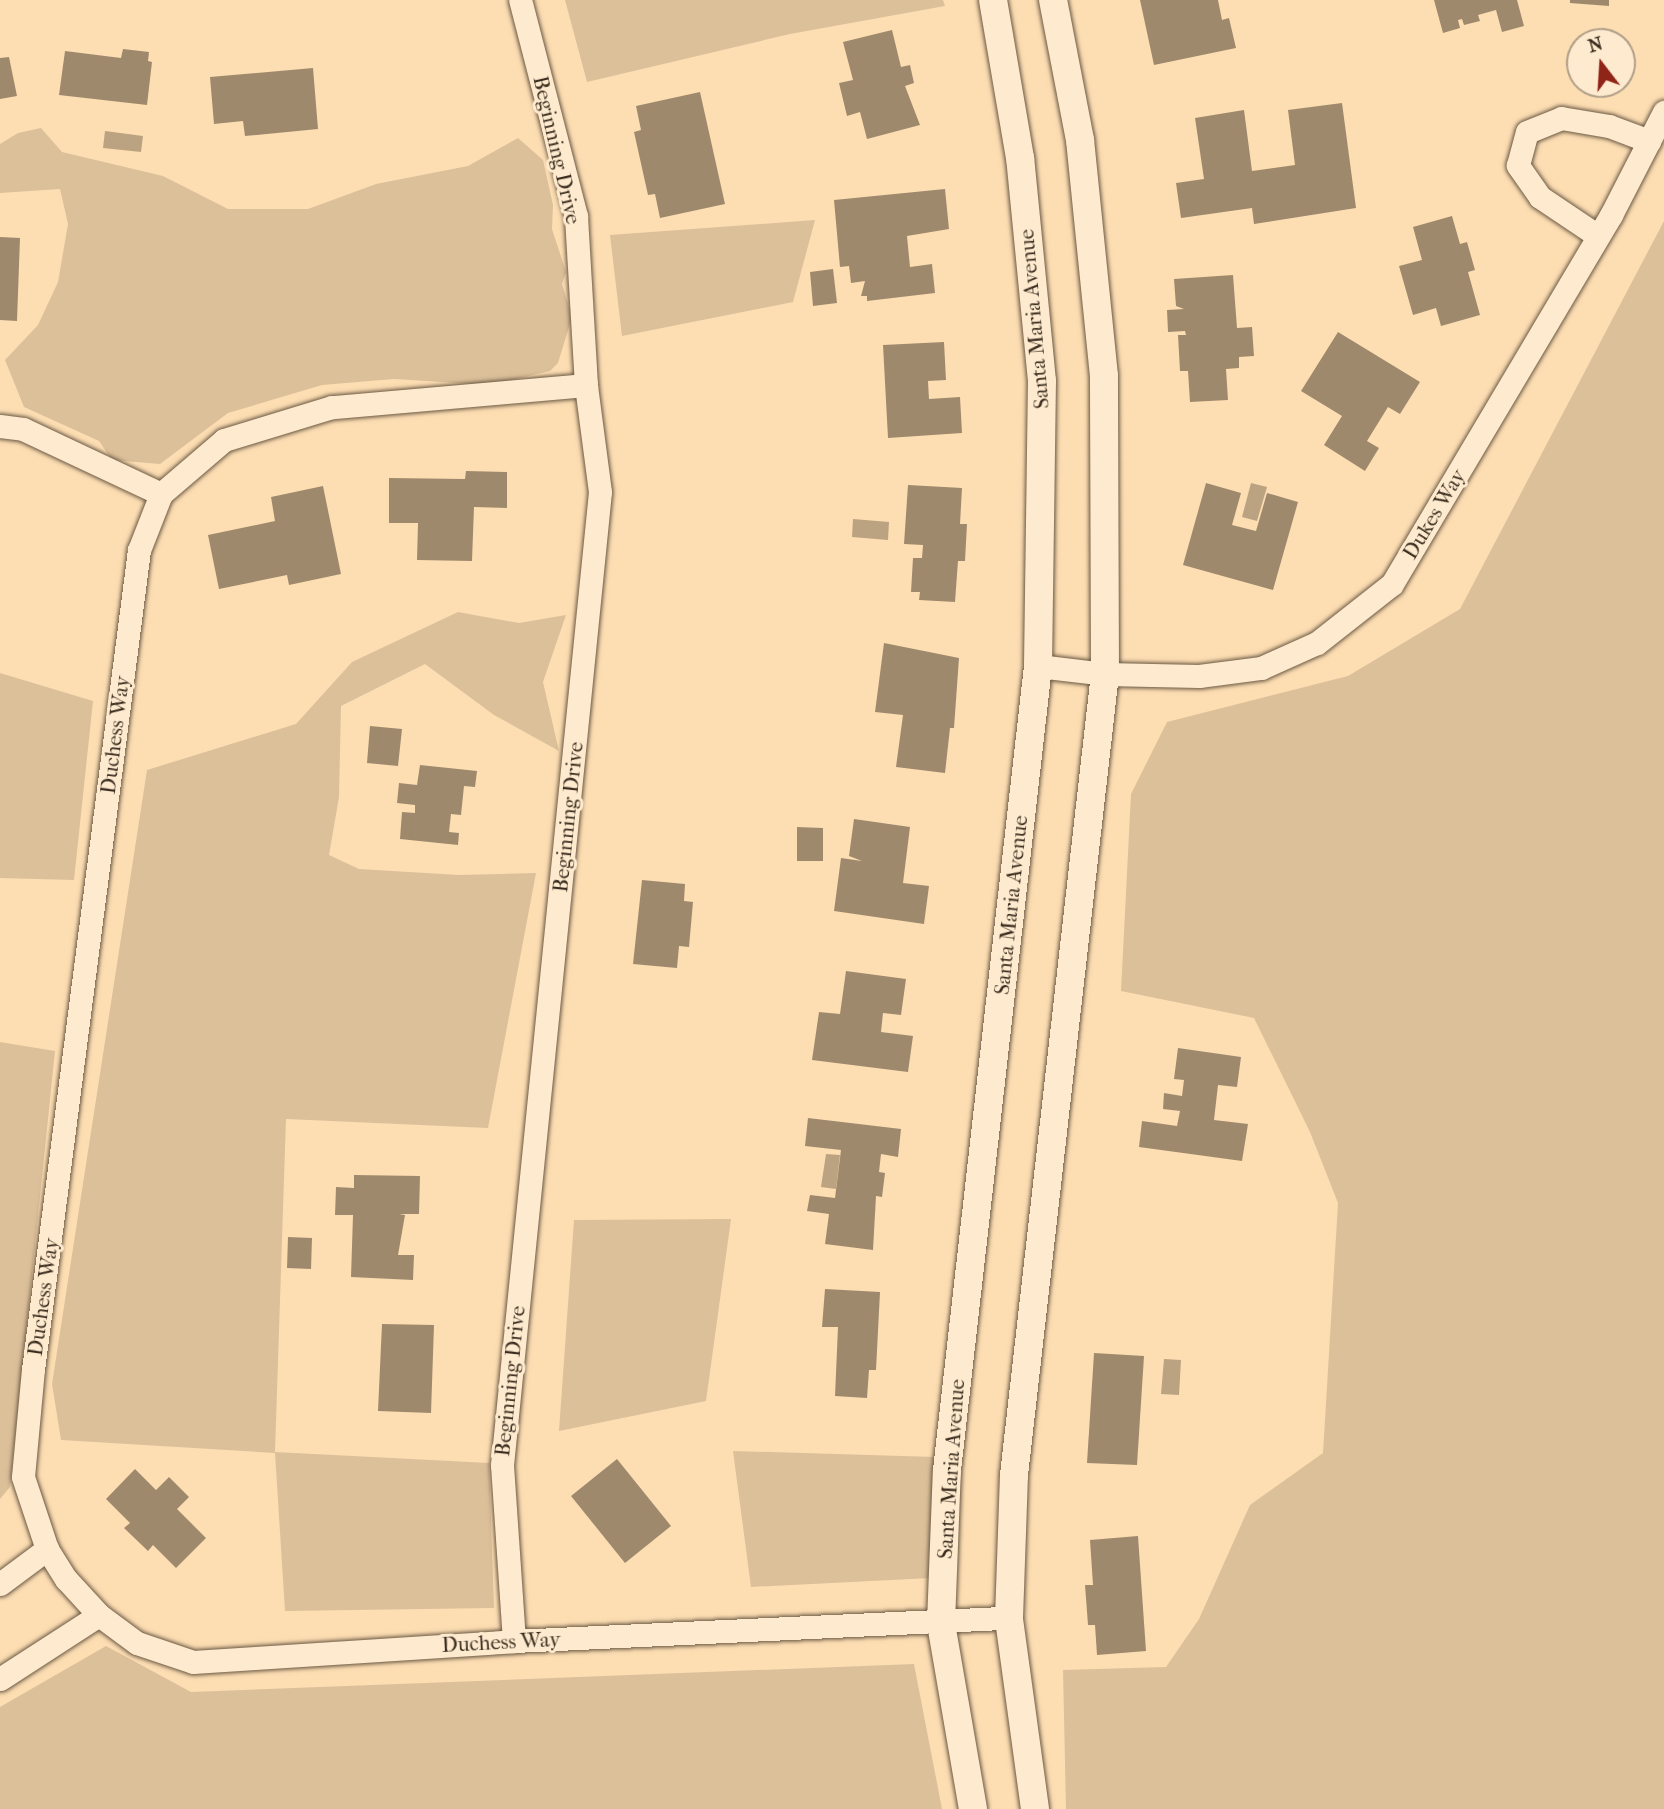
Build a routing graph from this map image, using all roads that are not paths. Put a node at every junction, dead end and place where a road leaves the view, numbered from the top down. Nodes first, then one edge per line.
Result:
1 (520, 0) edge
2 (993, 0) edge
3 (1053, 0) edge
4 (1664, 112) edge
5 (1649, 141) junction
6 (1598, 236) junction
7 (586, 385) junction
8 (0, 426) edge
9 (161, 494) junction
10 (1038, 666) junction
11 (1105, 674) junction
12 (47, 1549) junction
13 (0, 1584) edge
14 (99, 1615) junction
15 (1009, 1618) junction
16 (941, 1623) junction
17 (514, 1640) junction
18 (0, 1679) edge
19 (973, 1809) edge
20 (1035, 1809) edge

1 - 7 street, Beginning Drive
2 - 10 street, Santa Maria Avenue
3 - 11 street
4 - 5 street, Dukes Way
5 - 6 street, Dukes Way
5 - 6 street
6 - 11 street, Dukes Way
7 - 9 street, Duchess Way
7 - 17 street, Beginning Drive
8 - 9 street
9 - 12 street, Duchess Way
10 - 11 street, Dukes Way
10 - 16 street, Santa Maria Avenue
11 - 15 street
12 - 13 street
12 - 14 street, Duchess Way
14 - 17 street, Duchess Way
14 - 18 street
15 - 16 street, Duchess Way
15 - 20 street
16 - 17 street, Duchess Way
16 - 19 street, Santa Maria Avenue

